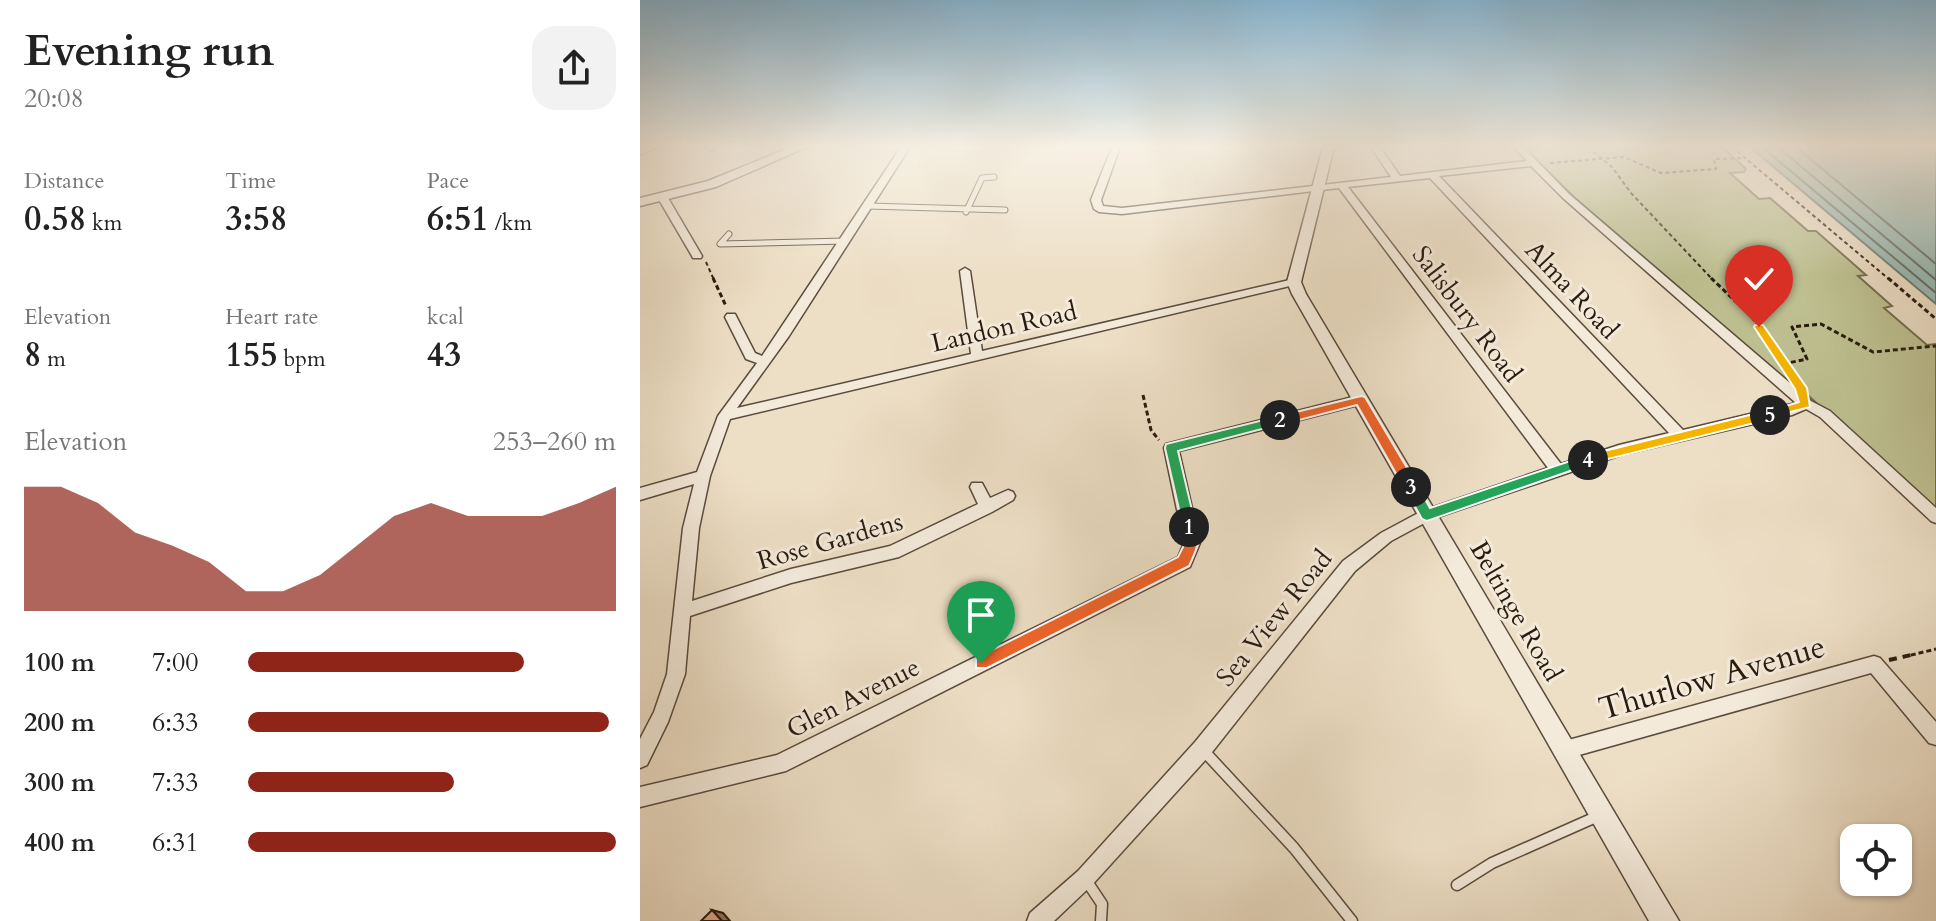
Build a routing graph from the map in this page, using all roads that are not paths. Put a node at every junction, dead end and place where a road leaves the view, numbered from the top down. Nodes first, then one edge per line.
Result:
1 (691, 190) edge
2 (878, 190) edge
3 (976, 190) edge
4 (1100, 190) edge
5 (1301, 190) edge
6 (1317, 190) edge
7 (1345, 190) edge
8 (1447, 190) edge
9 (1563, 190) edge
10 (663, 198) junction
11 (640, 202) edge
12 (868, 206) junction
13 (967, 210) junction
14 (1005, 210) dead end
15 (729, 234) dead end
16 (845, 241) junction
17 (697, 256) road end
18 (981, 280) dead end
19 (1294, 282) junction
20 (731, 317) road end
21 (977, 356) junction
22 (765, 361) junction
23 (1361, 400) junction
24 (1806, 404) junction
25 (725, 416) junction
26 (1679, 435) junction
27 (1557, 470) junction
28 (703, 476) junction
29 (977, 487) dead end
30 (640, 494) edge
31 (1008, 496) dead end
32 (987, 508) junction
33 (1427, 515) junction
34 (1936, 517) edge
35 (683, 611) junction
36 (1936, 736) edge
37 (1202, 749) junction
38 (1565, 750) junction
39 (640, 758) edge
40 (640, 797) edge
41 (1602, 814) junction
42 (1085, 878) junction
43 (1457, 885) dead end
44 (1038, 921) edge
45 (1101, 921) edge
46 (1352, 921) edge
47 (1665, 921) edge

1 - 10 street
2 - 12 street
3 - 13 lane
4 - 5 street
6 - 19 street
7 - 27 street, Salisbury Road
8 - 26 street, Alma Road
9 - 24 street
10 - 11 street
10 - 17 street
12 - 13 lane
12 - 16 street
13 - 14 lane
15 - 16 lane
16 - 22 street
18 - 21 street
19 - 21 street, Landon Road
19 - 23 street, Beltinge Road
20 - 22 street
21 - 25 street, Landon Road
22 - 25 street
23 - 33 street, Beltinge Road
23 - 40 street, Glen Avenue
24 - 26 street, Sea View Road
24 - 34 street
25 - 28 street
26 - 27 street, Sea View Road
27 - 33 street, Sea View Road
28 - 30 street
28 - 35 street
29 - 32 street
31 - 32 street, Rose Gardens
32 - 35 street, Rose Gardens
33 - 37 street, Sea View Road
33 - 38 street, Beltinge Road
35 - 39 street
36 - 38 street, Thurlow Avenue
37 - 42 street, Sea View Road
37 - 46 lane
38 - 41 street, Beltinge Road
41 - 43 lane
41 - 47 street, Beltinge Road
42 - 44 street, Sea View Road
42 - 45 lane

